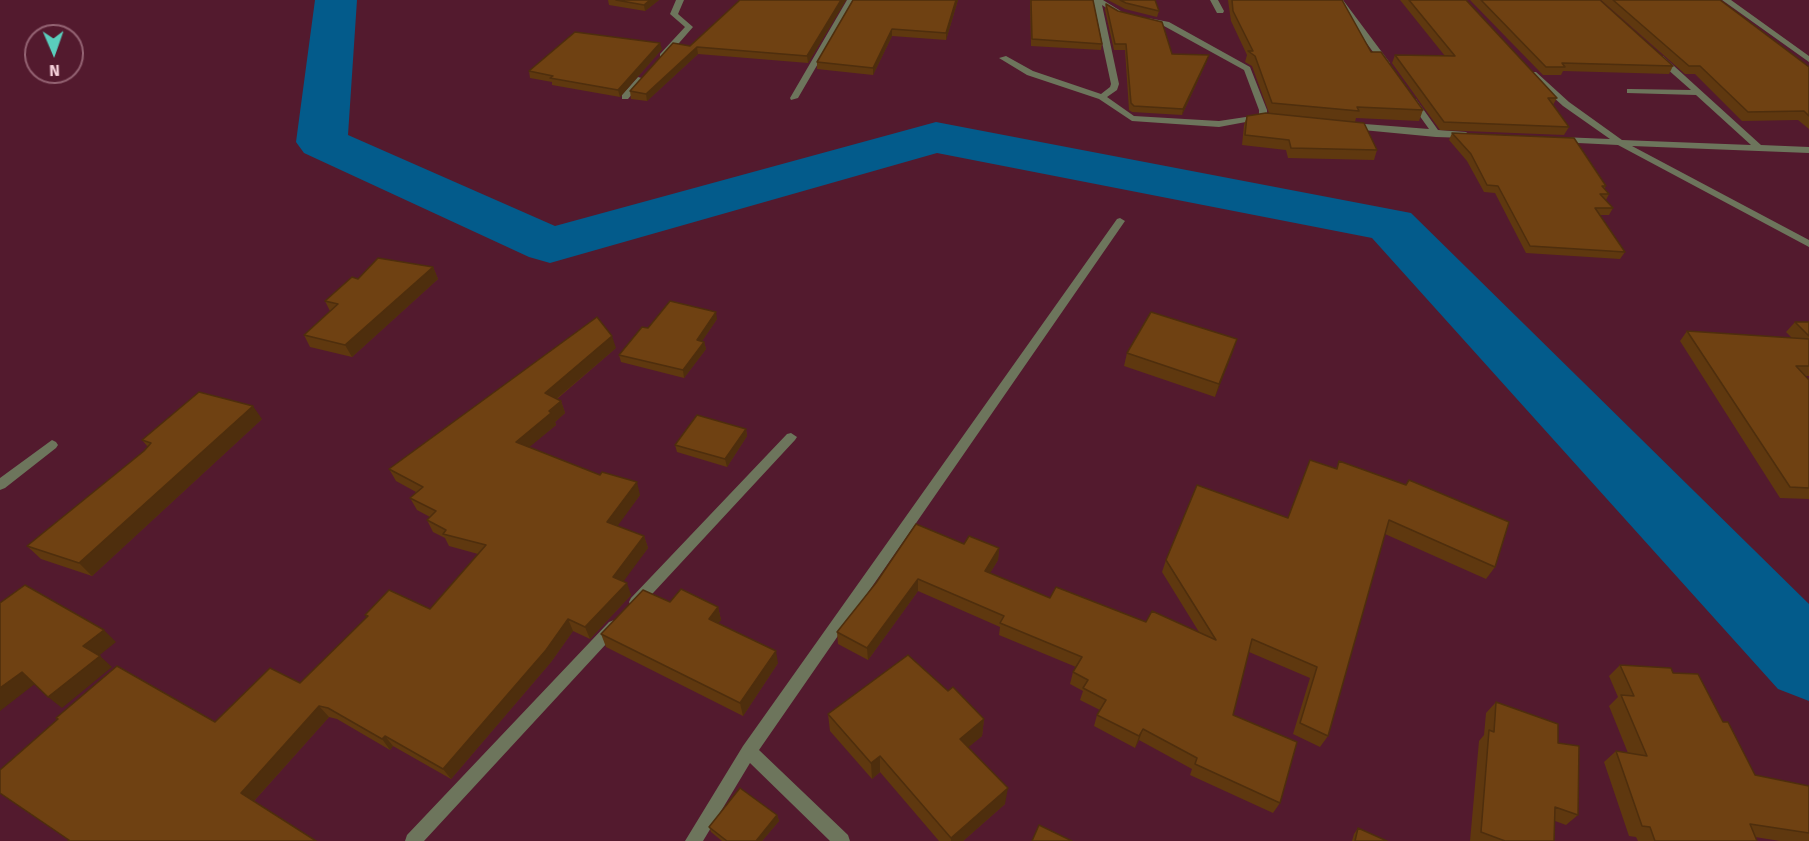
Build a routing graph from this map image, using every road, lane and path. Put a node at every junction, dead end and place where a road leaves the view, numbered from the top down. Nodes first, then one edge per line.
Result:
1 (680, 0) edge
2 (852, 0) edge
3 (1097, 0) edge
4 (1214, 0) edge
5 (1340, 0) edge
6 (1726, 0) edge
7 (1220, 11) dead end
8 (1132, 16) edge
9 (1143, 19) edge
10 (1651, 50) edge
11 (1796, 51) junction
12 (1809, 51) edge
13 (1003, 58) dead end
14 (1809, 60) edge
15 (1522, 64) edge
16 (655, 65) edge
17 (647, 73) edge
18 (1396, 77) edge
19 (1630, 91) dead end
20 (1699, 93) junction
21 (1409, 96) edge
22 (625, 97) dead end
23 (1102, 97) junction
24 (794, 98) dead end
25 (1263, 117) junction
26 (1288, 121) edge
27 (1345, 126) edge
28 (1436, 134) junction
29 (1471, 135) edge
30 (1551, 139) edge
31 (1619, 142) junction
32 (1759, 148) junction
33 (1809, 150) edge
34 (1120, 221) dead end
35 (1809, 244) edge
36 (791, 436) dead end
37 (52, 445) dead end
38 (0, 485) edge
39 (749, 751) junction
40 (413, 841) edge
41 (693, 841) edge
42 (842, 841) edge

1 - 16 street
2 - 24 street
3 - 8 street
3 - 23 street
4 - 7 street
5 - 18 street
6 - 11 street
9 - 25 street
10 - 20 street
11 - 12 street
11 - 14 street
13 - 23 street
15 - 31 street
17 - 22 street
19 - 20 street
20 - 32 street
21 - 28 street
23 - 25 street
25 - 26 street
27 - 28 street
28 - 29 street
30 - 31 street
31 - 32 street
31 - 35 street
32 - 33 street
34 - 39 street
36 - 40 street
37 - 38 street
39 - 41 street
39 - 42 street

